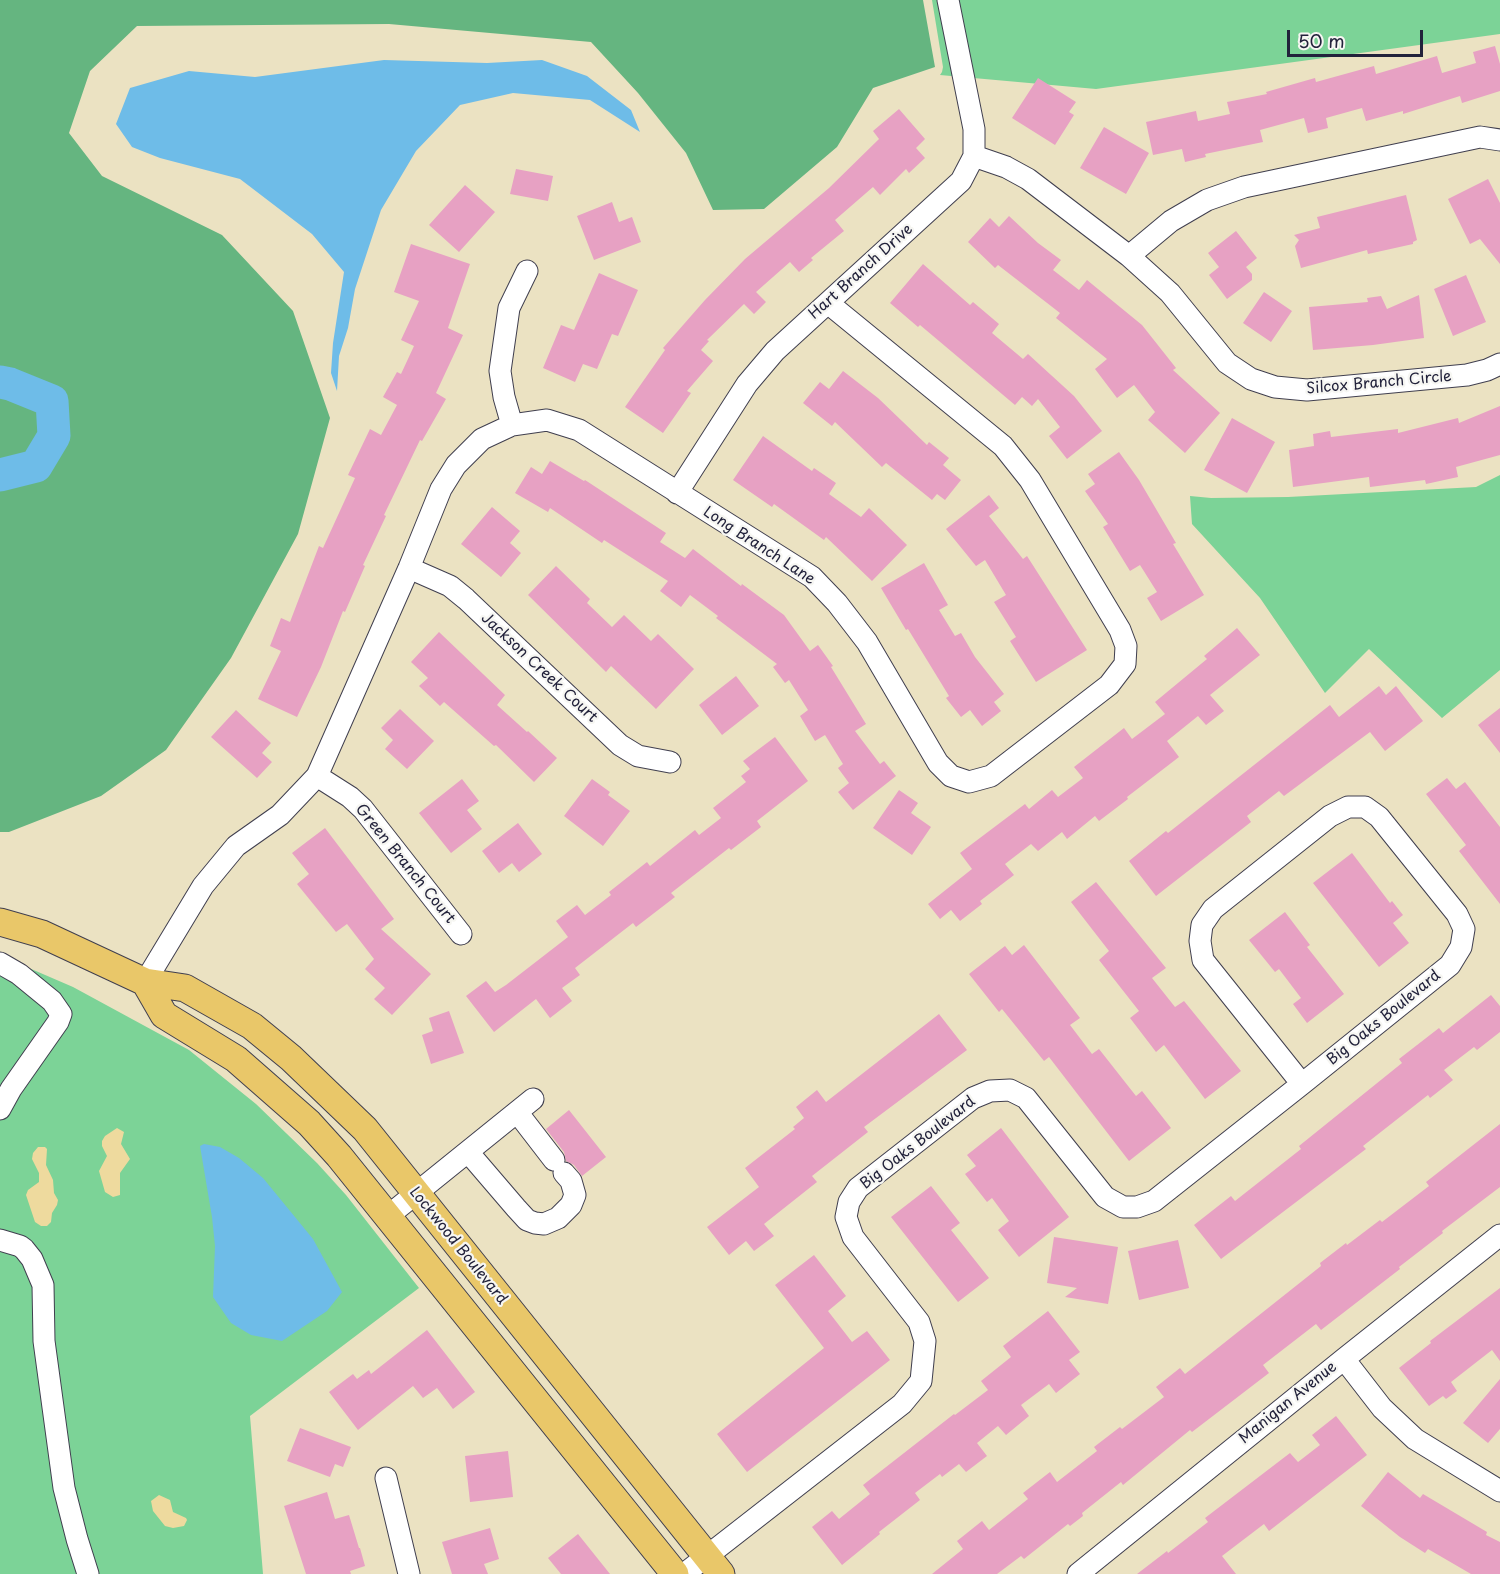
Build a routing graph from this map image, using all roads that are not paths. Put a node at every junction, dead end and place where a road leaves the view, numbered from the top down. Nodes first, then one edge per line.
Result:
1 (948, 0) edge
2 (1500, 140) edge
3 (974, 156) junction
4 (1129, 256) junction
5 (527, 270) dead end
6 (828, 303) junction
7 (1500, 364) edge
8 (512, 425) junction
9 (677, 493) junction
10 (410, 568) junction
11 (670, 762) dead end
12 (318, 776) junction
13 (0, 922) edge
14 (461, 934) dead end
15 (0, 963) edge
16 (145, 982) junction
17 (1302, 1084) junction
18 (533, 1099) dead end
19 (0, 1109) edge
20 (517, 1112) junction
21 (468, 1152) junction
22 (417, 1194) junction
23 (388, 1216) junction
24 (1500, 1235) edge
25 (0, 1240) edge
26 (1344, 1359) junction
27 (386, 1478) dead end
28 (1500, 1491) edge
29 (714, 1565) edge
30 (88, 1574) edge
31 (409, 1574) edge
32 (675, 1574) edge
33 (684, 1574) edge
34 (1078, 1574) edge

1 - 3 street, Hart Branch Drive
2 - 4 street
3 - 4 street, Silcox Branch Circle
3 - 6 street, Hart Branch Drive
4 - 7 street, Silcox Branch Circle
5 - 8 street
6 - 9 street, Hart Branch Drive
6 - 9 street, Long Branch Lane
8 - 9 street, Long Branch Lane
8 - 10 street, Long Branch Lane
10 - 11 street, Jackson Creek Court
10 - 12 street, Long Branch Lane
12 - 14 street, Green Branch Court
12 - 16 street, Long Branch Lane
13 - 16 main road, Lockwood Boulevard
15 - 19 street
16 - 22 main road, Lockwood Boulevard
16 - 23 main road
17 - 17 street, Big Oaks Boulevard
17 - 29 street, Big Oaks Boulevard
18 - 20 street
20 - 21 street
20 - 21 street
21 - 22 street
22 - 23 street
22 - 29 main road, Lockwood Boulevard
23 - 32 main road
24 - 26 street, Manigan Avenue
25 - 30 street
26 - 28 street
26 - 34 street, Manigan Avenue
27 - 31 street
29 - 33 street, Big Oaks Boulevard

